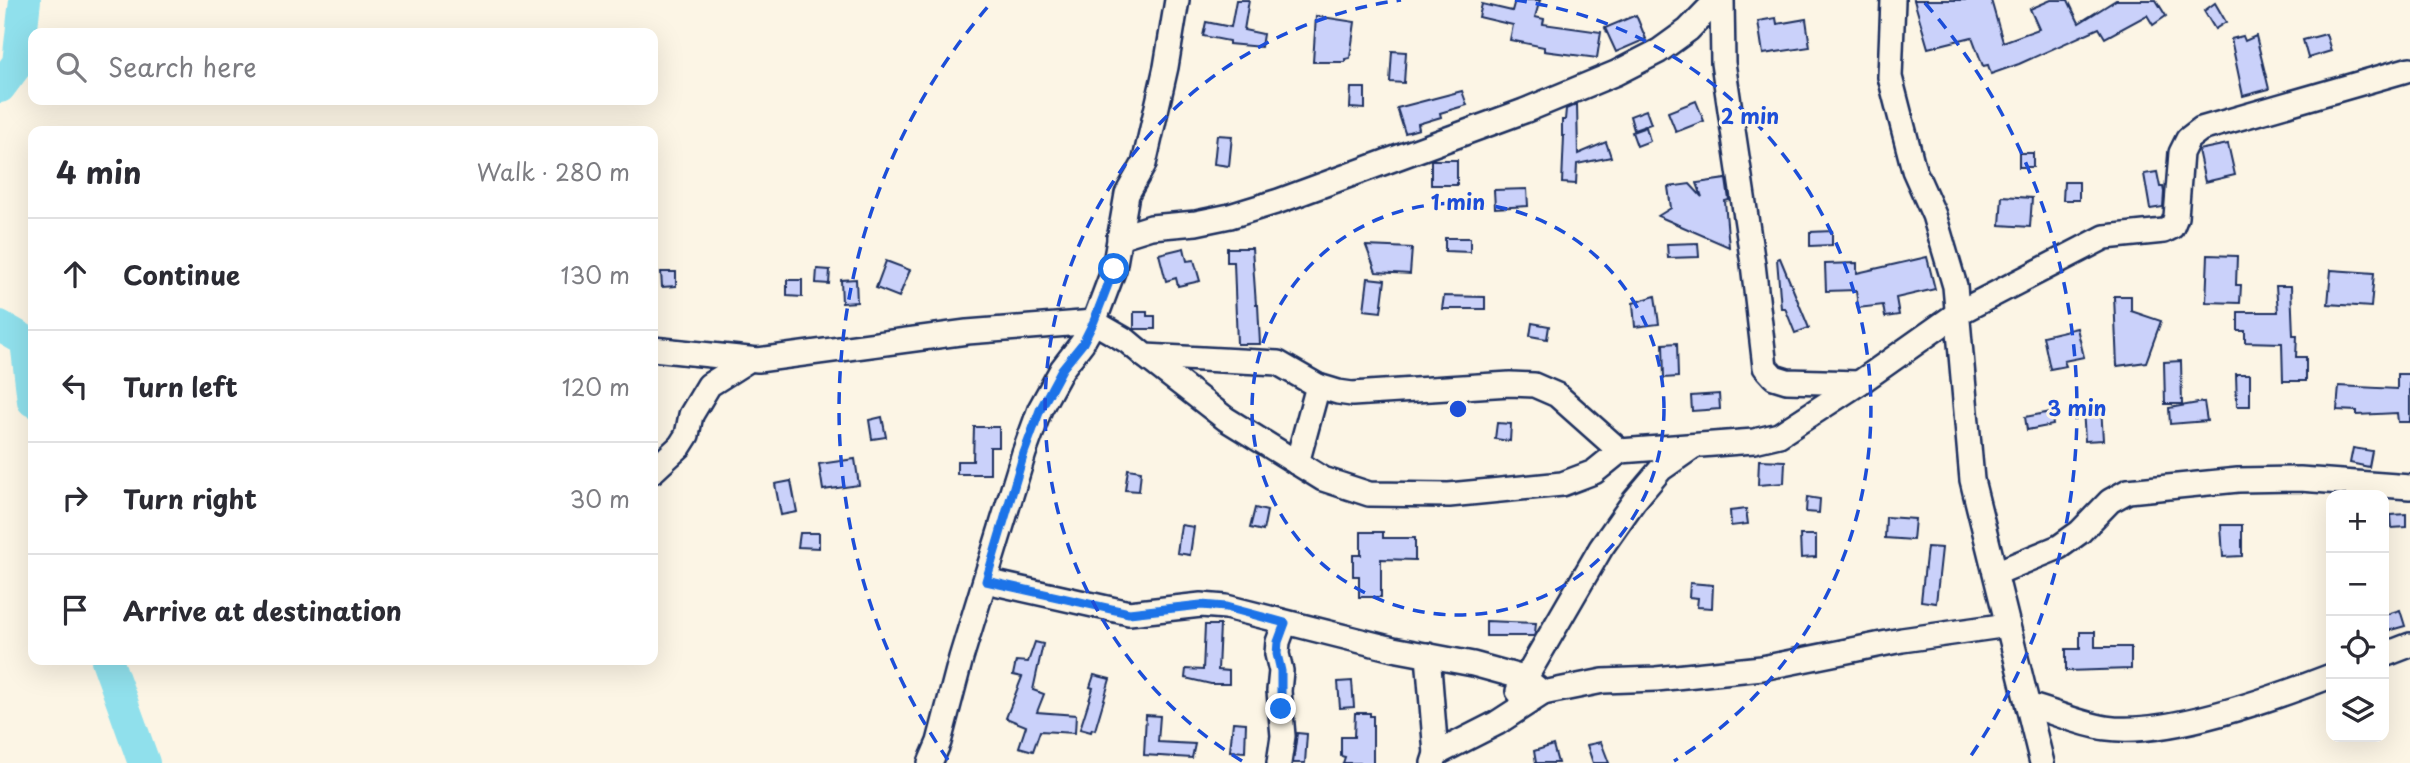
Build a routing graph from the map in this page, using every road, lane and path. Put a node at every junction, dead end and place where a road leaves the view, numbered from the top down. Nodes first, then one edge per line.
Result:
1 (1177, 0) edge
2 (1720, 0) edge
3 (1893, 0) edge
4 (2410, 68) edge
5 (1119, 237) junction
6 (1958, 313) junction
7 (1094, 321) junction
8 (658, 350) edge
9 (1145, 356) junction
10 (747, 361) junction
11 (1859, 383) junction
12 (1318, 386) junction
13 (1696, 444) junction
14 (1619, 451) junction
15 (1297, 463) junction
16 (658, 466) edge
17 (2410, 487) edge
18 (1996, 573) junction
19 (986, 581) junction
20 (1285, 623) junction
21 (2008, 625) junction
22 (2410, 645) edge
23 (2389, 653) edge
24 (1428, 654) junction
25 (1524, 678) junction
26 (2326, 678) edge
27 (1543, 692) junction
28 (2028, 705) junction
29 (1507, 716) junction
30 (1434, 758) edge
31 (930, 763) edge
32 (1279, 763) edge
33 (2042, 763) edge

1 - 5 street
2 - 5 street
2 - 11 street
3 - 6 street
4 - 6 street
5 - 7 street
6 - 11 street
6 - 18 street
7 - 9 street
7 - 10 street
7 - 19 street
8 - 10 street
9 - 12 street
9 - 15 street
10 - 16 street
11 - 13 street
12 - 14 street
12 - 15 street
13 - 14 street
13 - 25 street
14 - 15 street
17 - 18 street
18 - 21 street
19 - 20 street
19 - 31 street
20 - 24 street
20 - 32 street
21 - 27 street
21 - 28 street
22 - 23 street
24 - 25 street
24 - 30 street
25 - 27 street
25 - 29 street
26 - 28 street
27 - 29 street
28 - 33 street
29 - 30 street

